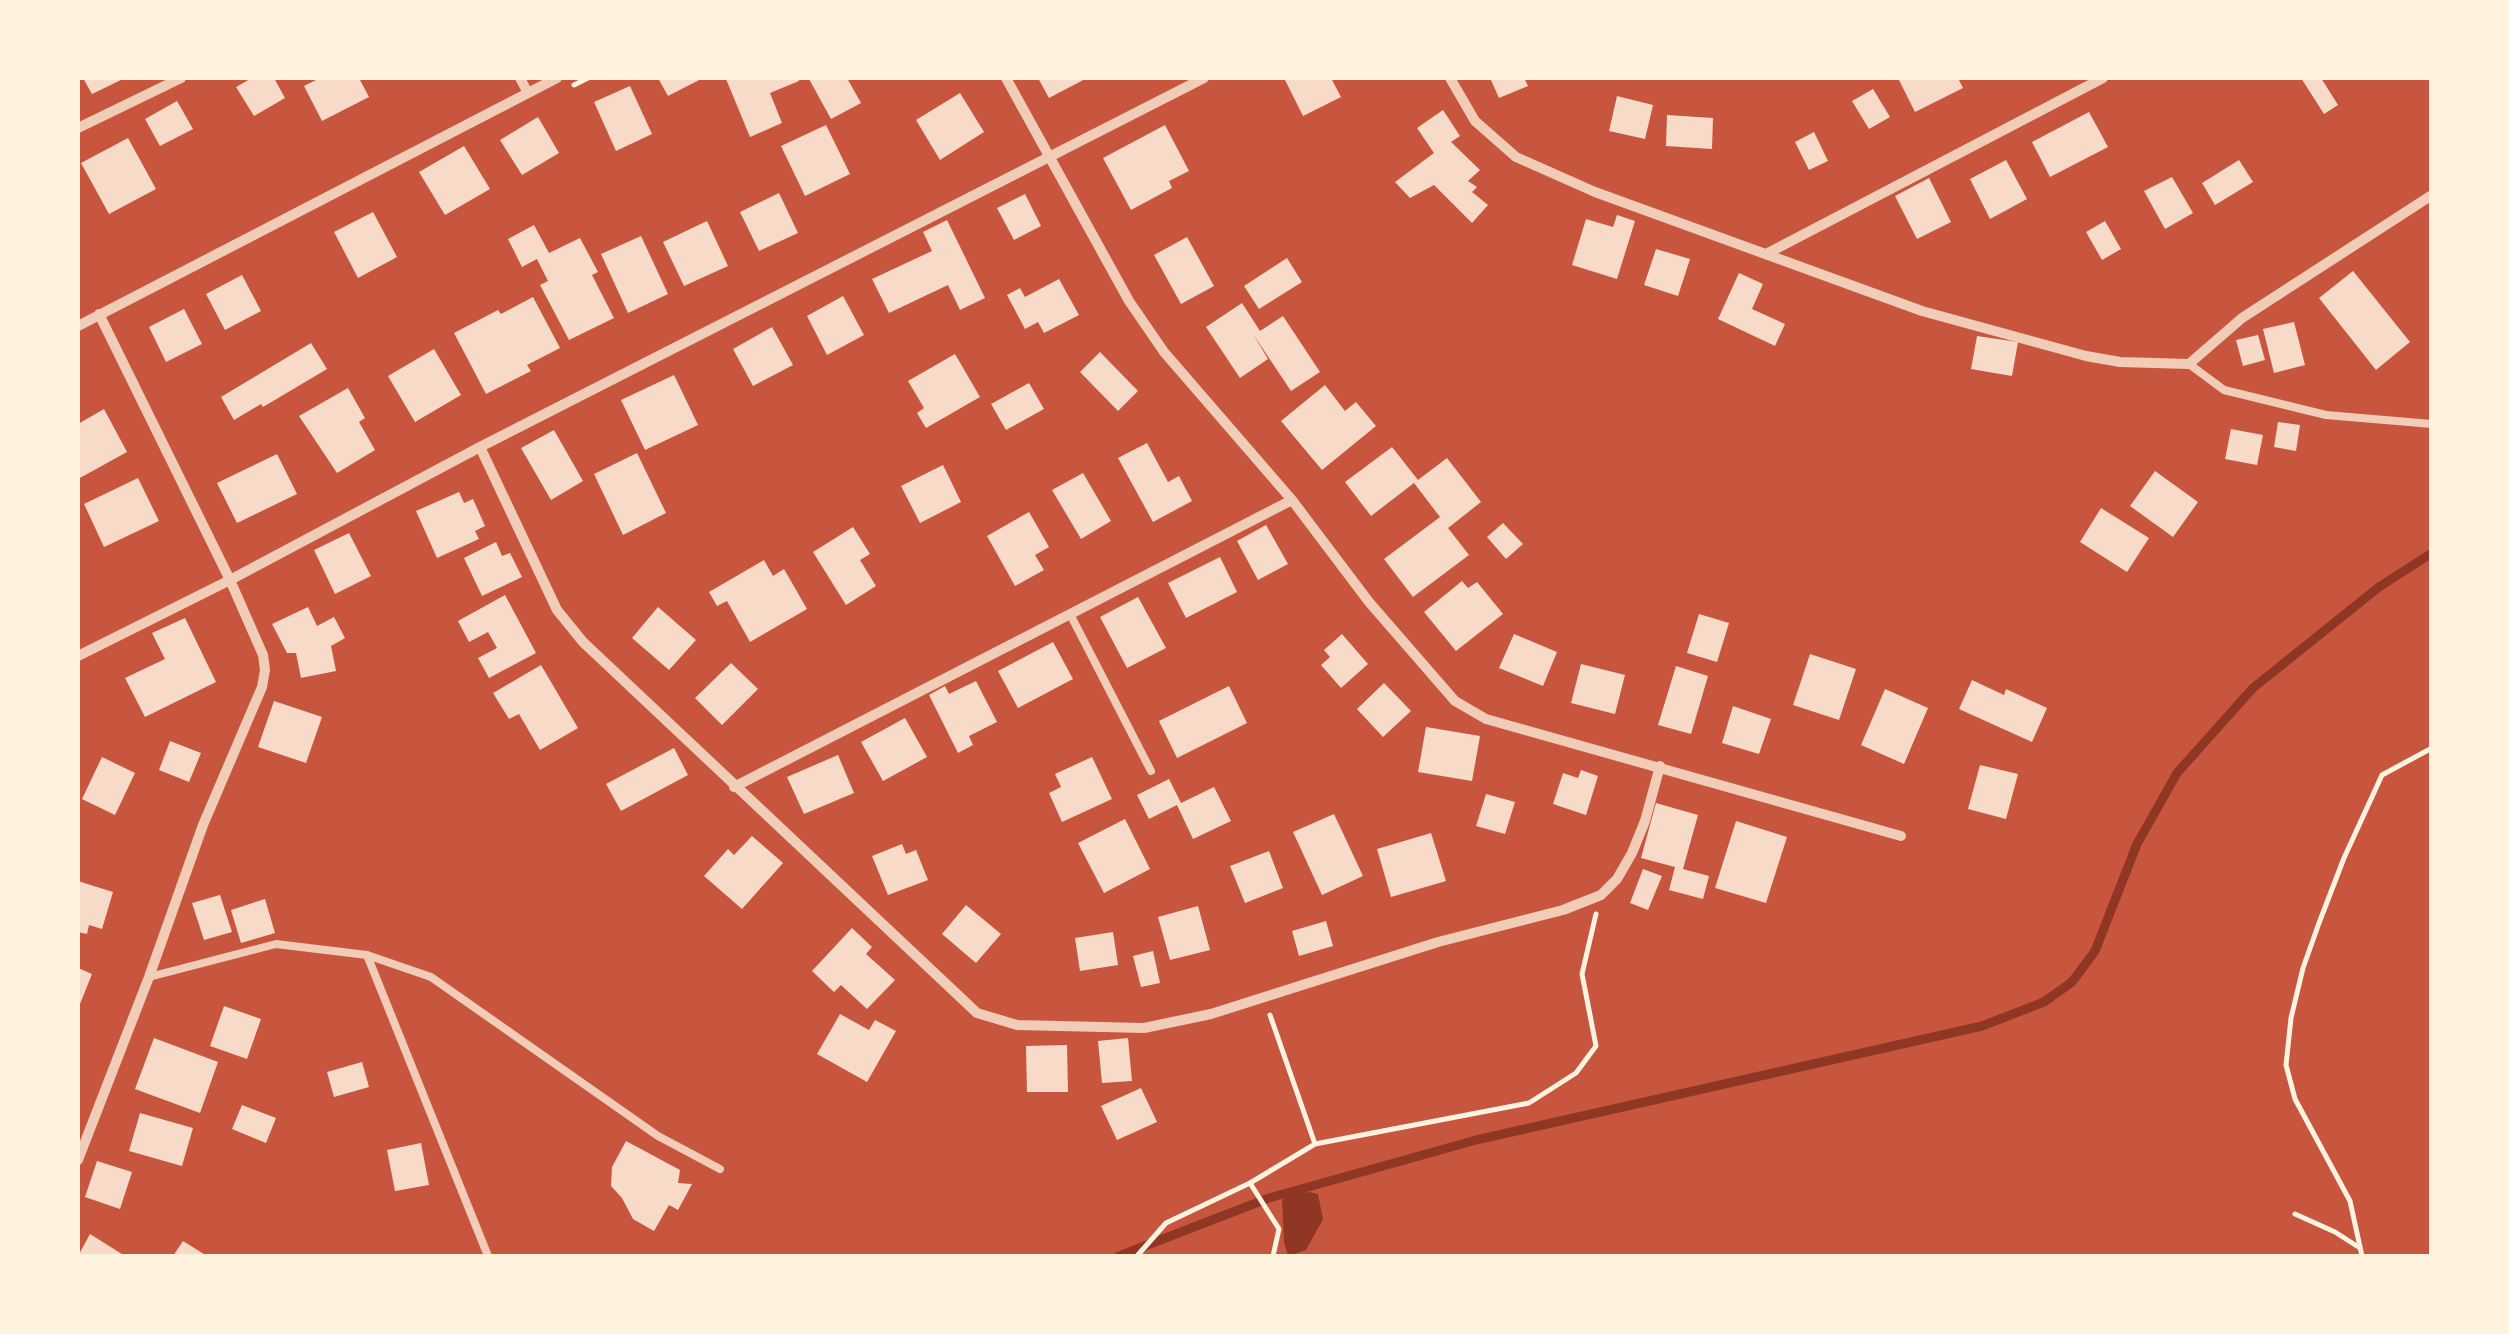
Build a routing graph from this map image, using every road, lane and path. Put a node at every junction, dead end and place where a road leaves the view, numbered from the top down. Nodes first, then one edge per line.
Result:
1 (181, 78) edge
2 (520, 78) edge
3 (557, 78) edge
4 (1006, 78) edge
5 (1204, 78) edge
6 (1450, 78) edge
7 (2103, 78) edge
8 (528, 93) junction
9 (78, 128) edge
10 (1049, 155) junction
11 (2432, 196) edge
12 (1768, 254) junction
13 (99, 314) junction
14 (78, 326) edge
15 (2189, 364) junction
16 (2432, 424) edge
17 (480, 447) junction
18 (1292, 500) junction
19 (230, 580) junction
20 (1070, 614) junction
21 (78, 656) edge
22 (2432, 748) edge
23 (1660, 766) junction
24 (1152, 771) dead end
25 (734, 786) junction
26 (1901, 836) dead end
27 (1600, 895) junction
28 (367, 955) junction
29 (148, 977) junction
30 (1264, 997) junction
31 (80, 1144) edge
32 (1315, 1144) junction
33 (78, 1160) edge
34 (720, 1170) dead end
35 (1250, 1183) junction
36 (2295, 1214) dead end
37 (2360, 1248) junction
38 (488, 1256) edge
39 (1136, 1256) edge
40 (1273, 1256) edge
41 (2362, 1256) edge

1 - 9 street
2 - 8 street
3 - 8 street
4 - 10 street
5 - 10 street
6 - 12 street
7 - 12 street
8 - 13 street
10 - 17 street
10 - 18 street
11 - 15 street
12 - 15 street
13 - 14 street
13 - 19 street
15 - 16 lane
17 - 19 street
17 - 25 street
18 - 20 street
18 - 23 street
19 - 21 street
19 - 29 street
20 - 24 lane
20 - 25 street
22 - 37 path
23 - 26 street
23 - 27 street
25 - 30 street
27 - 30 street
27 - 32 path
28 - 29 lane
28 - 34 lane
28 - 38 lane
29 - 31 street
30 - 32 path
31 - 33 street
32 - 35 path
35 - 39 path
35 - 40 path
36 - 37 path
37 - 41 path

